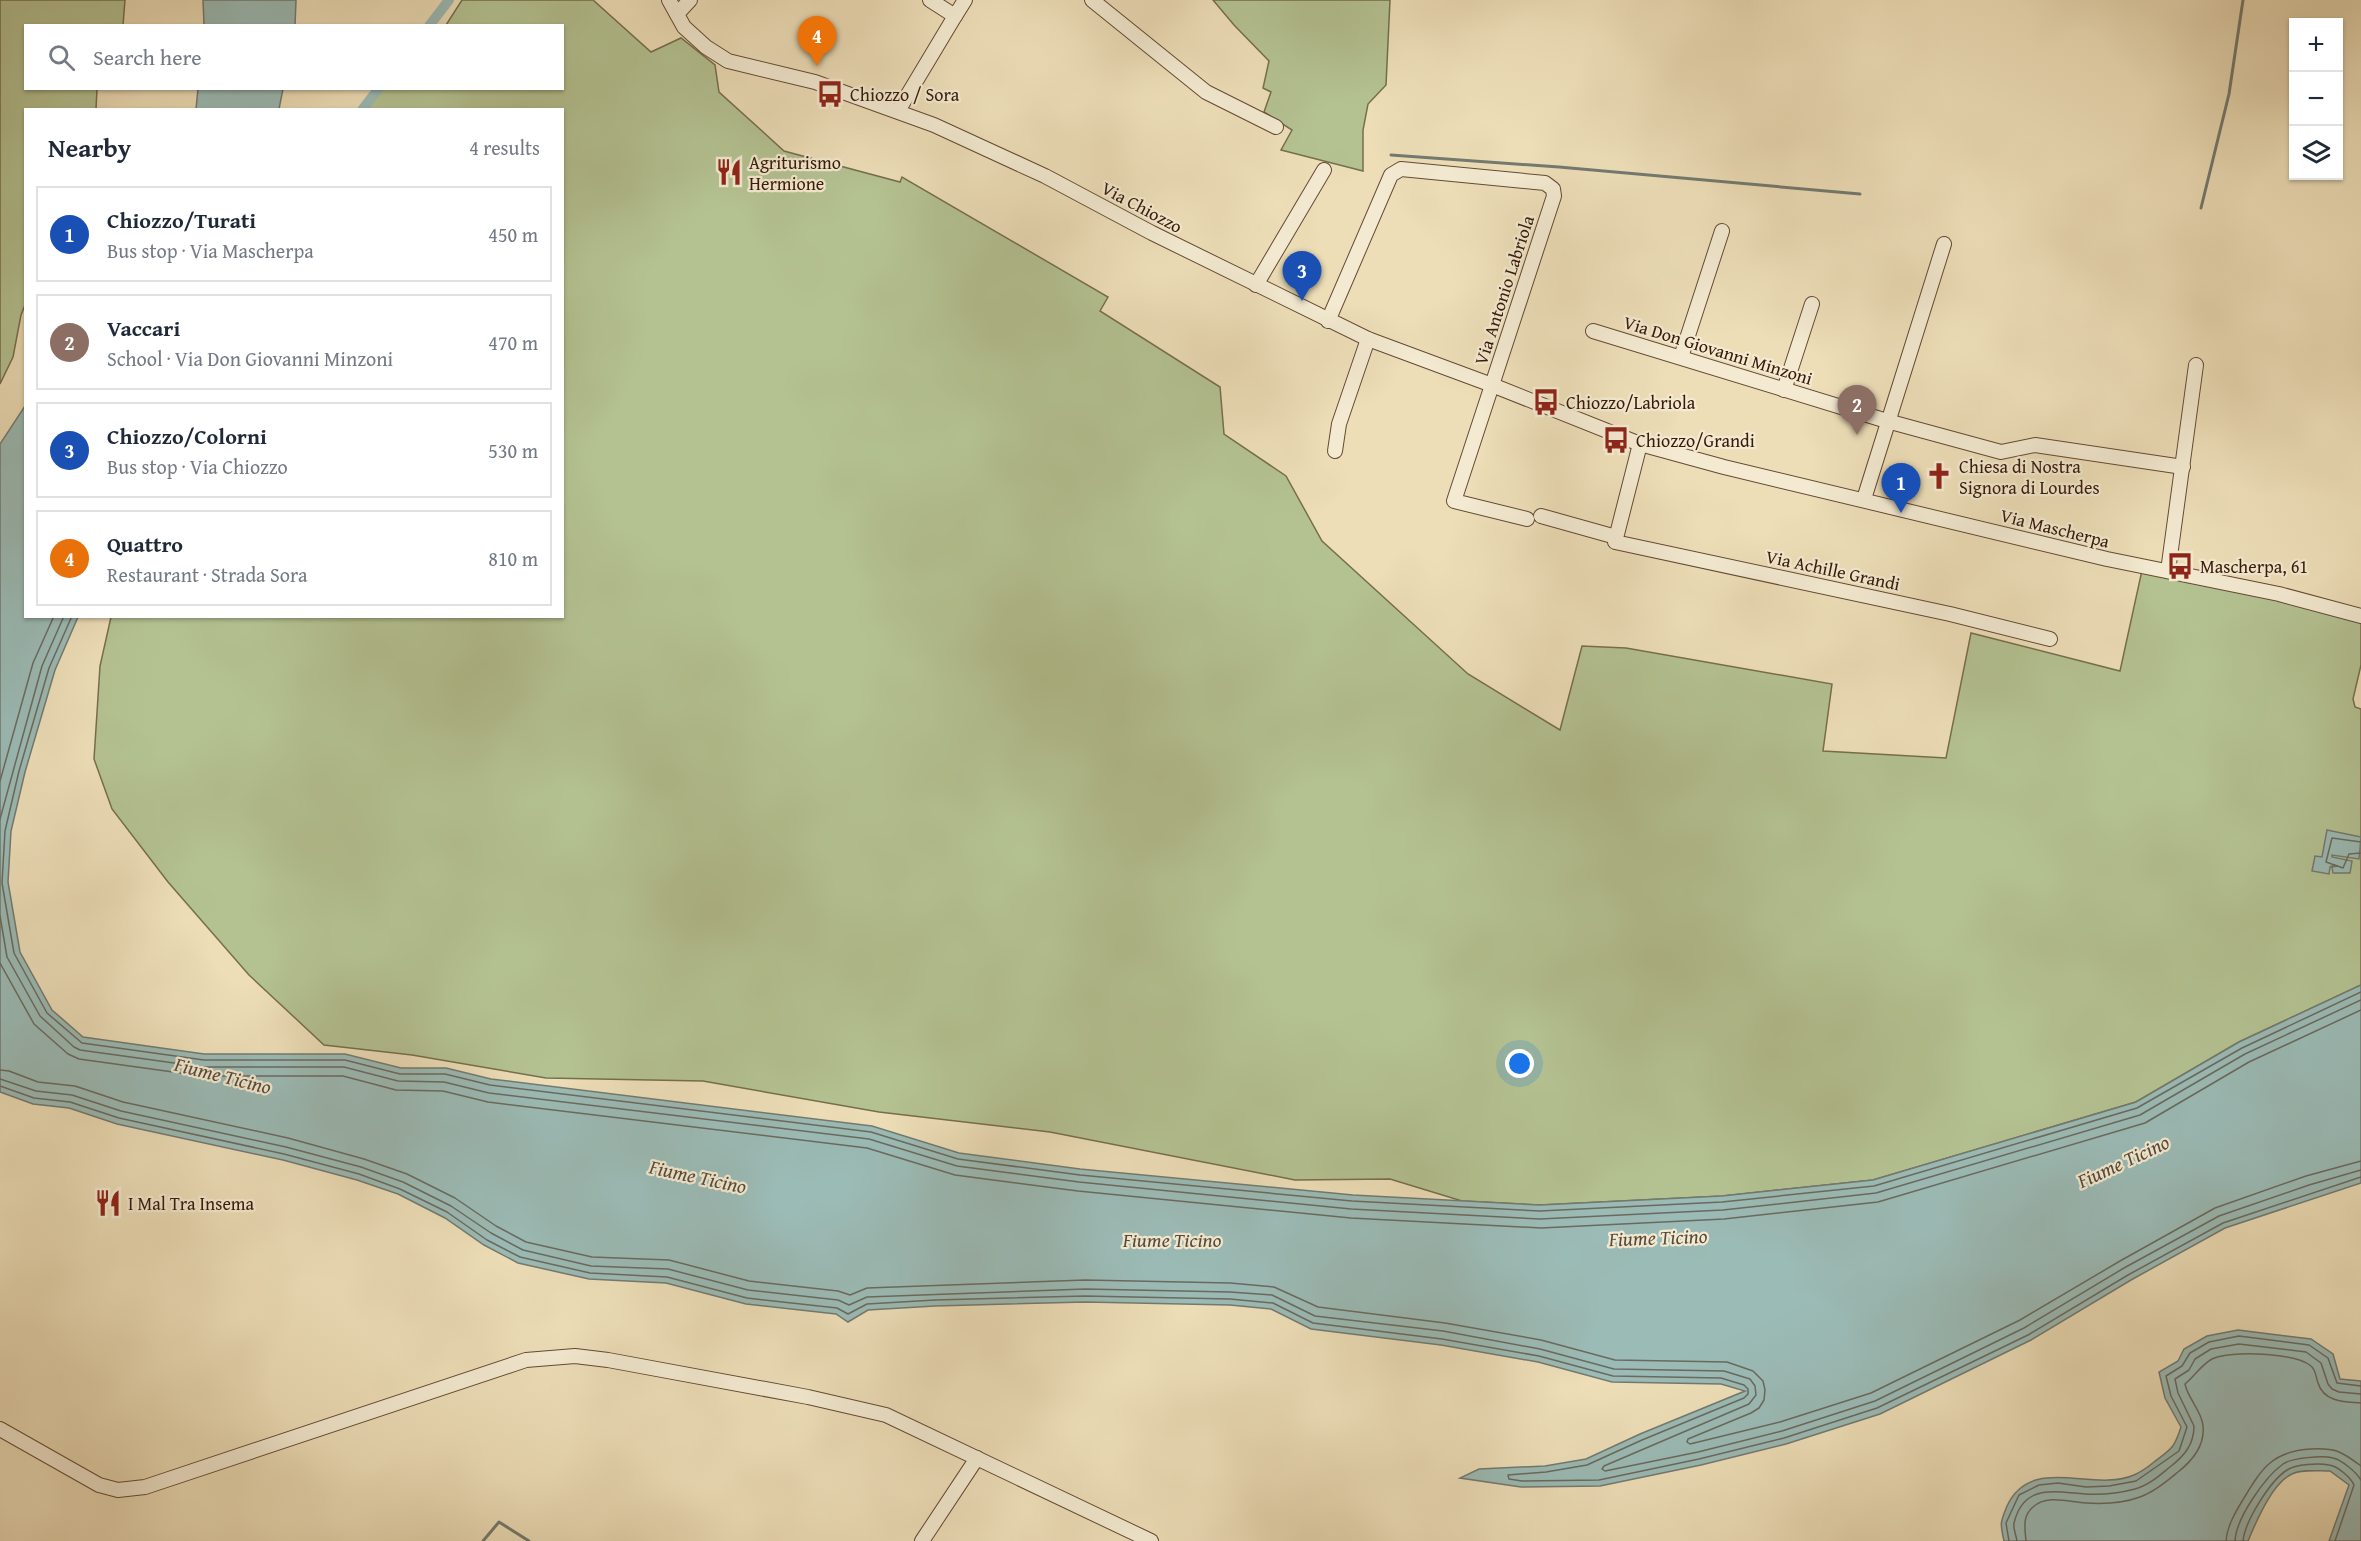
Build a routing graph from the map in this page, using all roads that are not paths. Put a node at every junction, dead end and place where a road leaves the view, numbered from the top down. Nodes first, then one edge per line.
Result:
1 (669, 0) edge
2 (690, 0) edge
3 (930, 0) edge
4 (965, 0) edge
5 (1092, 0) edge
6 (677, 14) junction
7 (955, 16) junction
8 (898, 111) junction
9 (1276, 127) dead end
10 (1324, 170) dead end
11 (1722, 231) dead end
12 (1944, 244) dead end
13 (1256, 285) junction
14 (1812, 304) dead end
15 (1328, 321) junction
16 (1593, 331) dead end
17 (1368, 339) junction
18 (1681, 357) junction
19 (2196, 365) dead end
20 (1492, 385) junction
21 (1784, 390) junction
22 (1887, 421) junction
23 (1641, 444) junction
24 (1335, 451) dead end
25 (2183, 467) junction
26 (1864, 499) junction
27 (1616, 537) junction
28 (2168, 572) junction
29 (2361, 616) edge
30 (2050, 639) dead end
31 (0, 1429) edge
32 (977, 1458) junction
33 (922, 1541) edge
34 (1151, 1541) edge

1 - 6 street, Via Chiozzo
2 - 6 street
3 - 7 street
4 - 7 street
5 - 9 street
6 - 8 street, Via Chiozzo
7 - 8 street
8 - 13 street, Via Chiozzo
10 - 13 street
11 - 18 street
12 - 22 street
13 - 15 street, Via Chiozzo
14 - 21 street
15 - 17 street, Via Chiozzo
15 - 20 street, Via Antonio Labriola
16 - 18 street, Via Don Giovanni Minzoni
17 - 20 street, Via Chiozzo
17 - 24 street
18 - 21 street, Via Don Giovanni Minzoni
19 - 25 street
20 - 23 street, Via Chiozzo
20 - 27 street, Via Achille Grandi
21 - 22 street, Via Don Giovanni Minzoni
22 - 25 street, Via Don Giovanni Minzoni
22 - 26 street
23 - 26 street, Via Chiozzo
23 - 27 street
25 - 28 street
26 - 28 street, Via Mascherpa
27 - 30 street, Via Achille Grandi
28 - 29 street, Via Mascherpa
31 - 32 street
32 - 33 street
32 - 34 street

